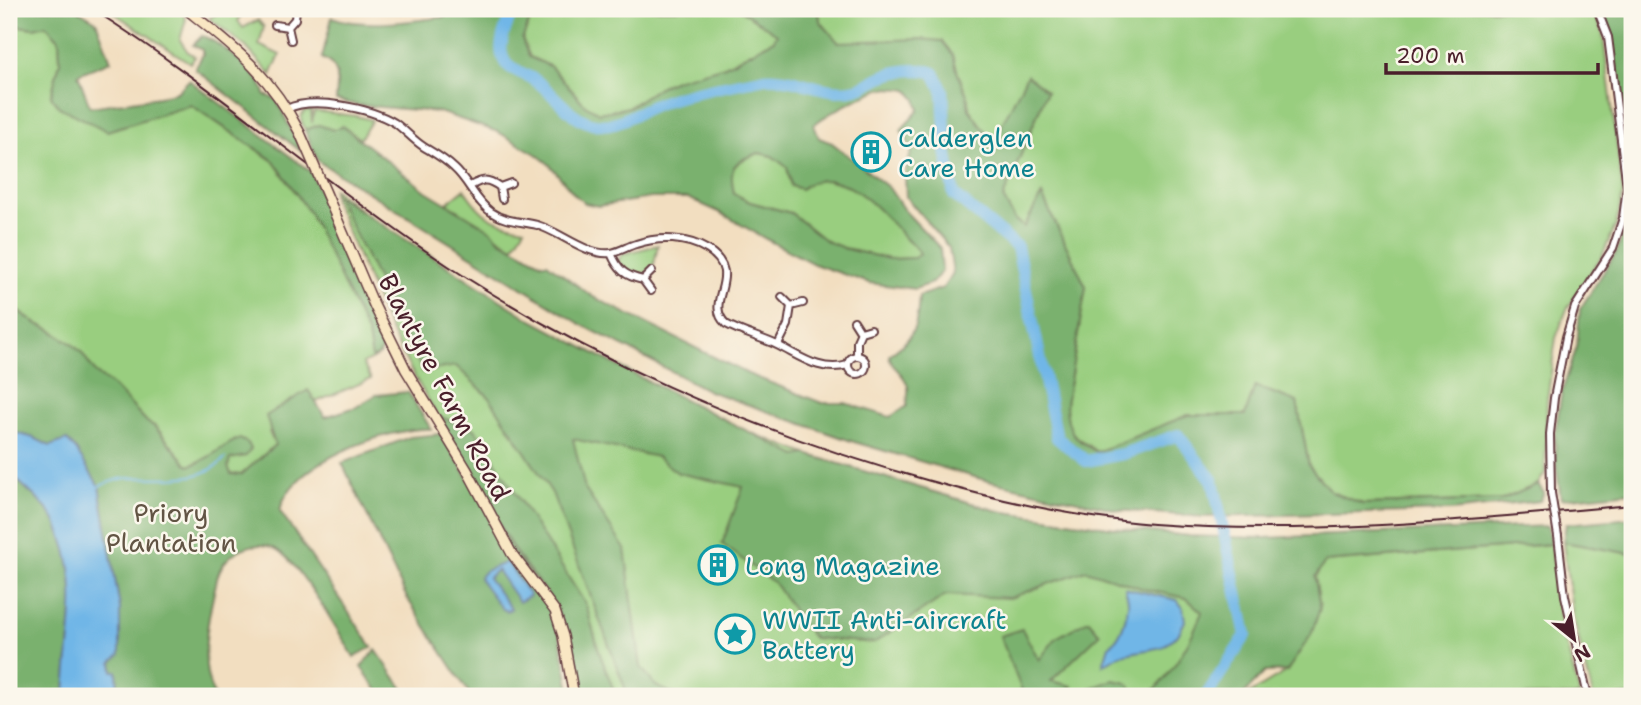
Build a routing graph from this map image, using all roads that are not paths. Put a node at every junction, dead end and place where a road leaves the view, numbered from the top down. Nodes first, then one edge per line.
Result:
1 (186, 9) edge
2 (296, 9) edge
3 (1597, 9) edge
4 (275, 25) dead end
5 (288, 27) junction
6 (291, 40) dead end
7 (287, 108) junction
8 (511, 183) dead end
9 (470, 186) junction
10 (500, 187) junction
11 (502, 199) dead end
12 (611, 253) junction
13 (652, 271) dead end
14 (643, 280) junction
15 (651, 291) dead end
16 (782, 297) dead end
17 (803, 303) dead end
18 (791, 306) junction
19 (854, 321) dead end
20 (871, 328) dead end
21 (861, 332) junction
22 (778, 345) junction
23 (857, 356) junction
24 (848, 365) junction
25 (574, 696) edge
26 (1588, 696) edge

1 - 7 main road, Blantyre Farm Road
2 - 5 street
3 - 26 street, bridge
4 - 5 street
5 - 6 street
7 - 9 street
7 - 25 main road, Blantyre Farm Road, bridge
8 - 10 street
9 - 10 street
9 - 12 street
10 - 11 street
12 - 14 street
12 - 22 street
13 - 14 street
14 - 15 street
16 - 18 street
17 - 18 street
18 - 22 street
19 - 21 street
20 - 21 street
21 - 23 street
22 - 24 street
23 - 24 street
23 - 24 street

